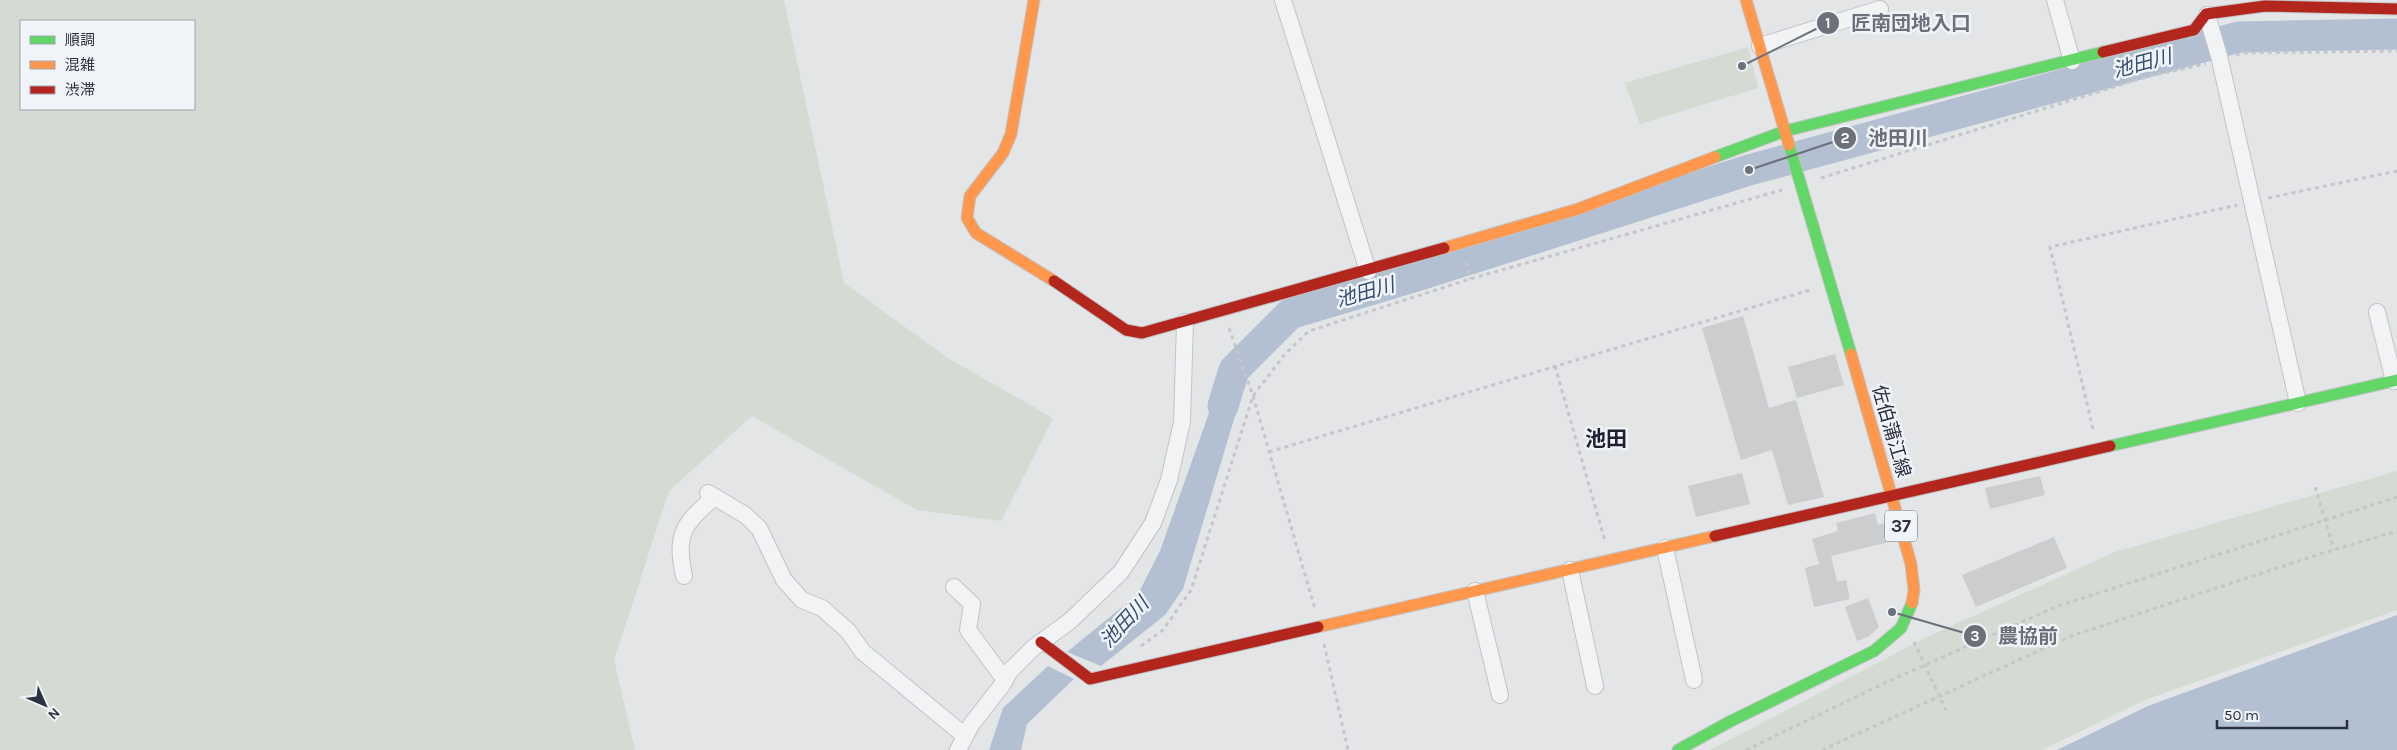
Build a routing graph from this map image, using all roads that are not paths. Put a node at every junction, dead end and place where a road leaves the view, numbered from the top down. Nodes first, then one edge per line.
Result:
1 (1034, 0) edge
2 (1283, 0) edge
3 (1746, 0) edge
4 (2055, 0) edge
5 (2264, 3) edge
6 (2361, 4) edge
7 (1880, 9) dead end
8 (2397, 9) edge
9 (2205, 10) edge
10 (1760, 46) junction
11 (2072, 61) junction
12 (1785, 131) junction
13 (1368, 271) junction
14 (2377, 312) dead end
15 (1185, 322) junction
16 (2396, 381) edge
17 (2298, 403) junction
18 (1893, 496) junction
19 (1664, 548) junction
20 (1570, 570) junction
21 (684, 576) dead end
22 (954, 587) dead end
23 (1475, 591) junction
24 (1041, 643) junction
25 (1005, 680) junction
26 (1694, 680) dead end
27 (1595, 686) dead end
28 (1500, 695) dead end
29 (961, 743) edge
30 (1678, 750) edge

1 - 15 street
2 - 13 street
3 - 10 street, 佐伯蒲江線 / 37
4 - 11 street
5 - 6 street
5 - 9 street
6 - 8 street
7 - 10 street
9 - 11 street
9 - 17 street
10 - 12 street, 佐伯蒲江線 / 37
11 - 12 street
12 - 13 street
12 - 18 street, 佐伯蒲江線 / 37
13 - 15 street
14 - 16 street
15 - 24 street
16 - 17 street
17 - 18 street
18 - 19 street
18 - 30 street, 佐伯蒲江線 / 37
19 - 20 street
19 - 26 street
20 - 23 street
20 - 27 street
21 - 29 street
22 - 25 street
23 - 24 street
23 - 28 street
24 - 25 street
25 - 29 street

